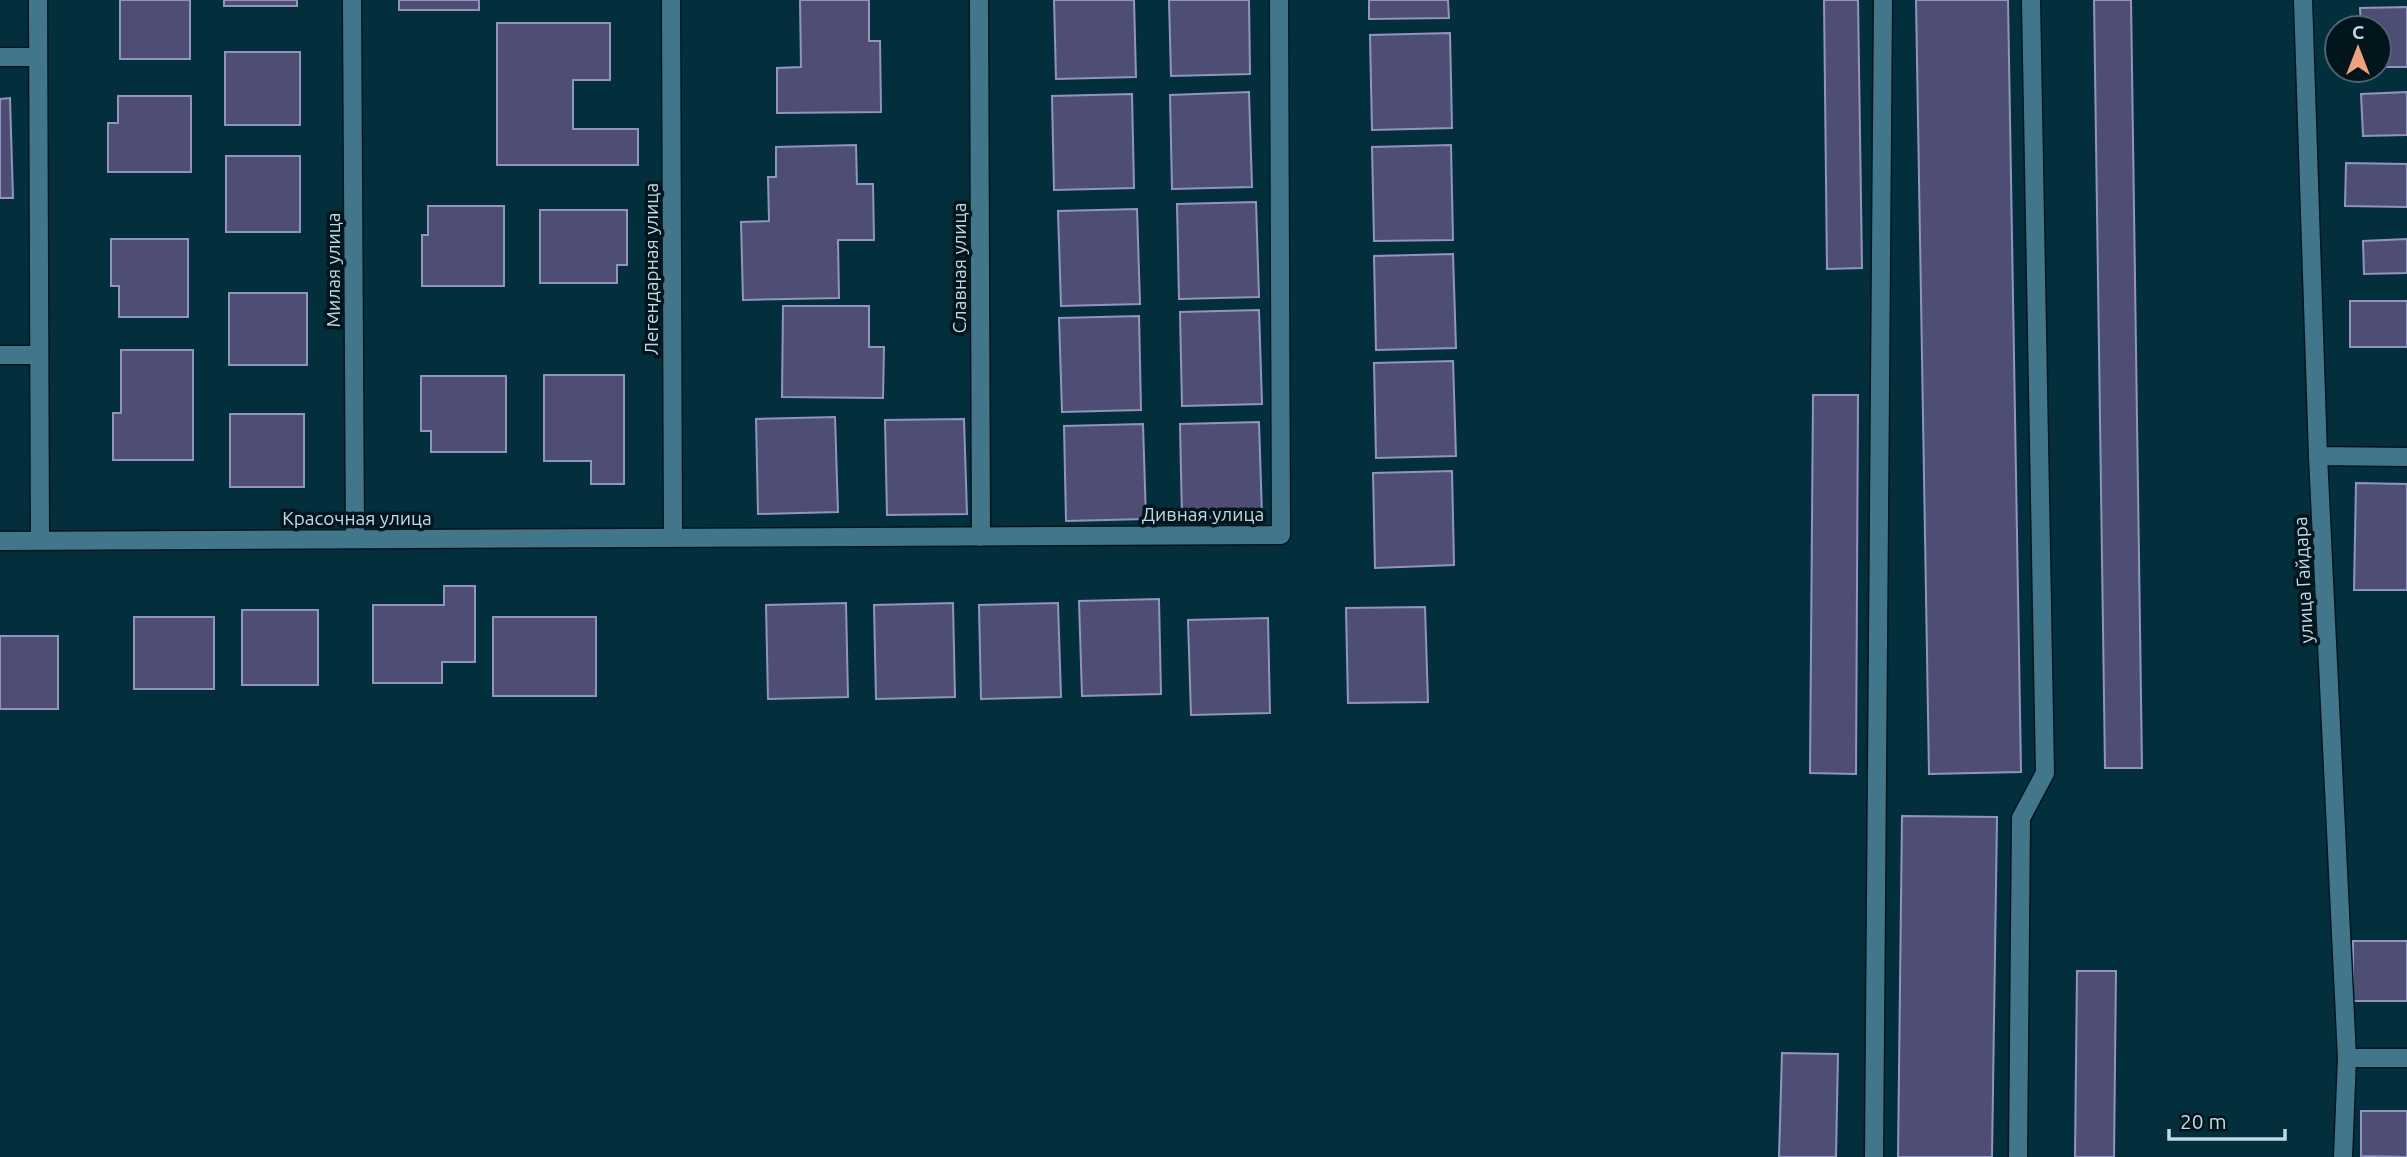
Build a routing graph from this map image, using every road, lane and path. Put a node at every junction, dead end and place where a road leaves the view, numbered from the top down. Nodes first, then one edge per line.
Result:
1 (38, 0) edge
2 (352, 0) edge
3 (671, 0) edge
4 (979, 0) edge
5 (1279, 0) edge
6 (1883, 0) edge
7 (2031, 0) edge
8 (2303, 0) edge
9 (0, 57) edge
10 (38, 57) junction
11 (0, 355) edge
12 (39, 355) junction
13 (2318, 456) junction
14 (2407, 457) edge
15 (981, 537) junction
16 (673, 538) junction
17 (355, 539) junction
18 (0, 541) edge
19 (40, 541) junction
20 (2347, 1058) junction
21 (2407, 1058) edge
22 (1874, 1157) edge
23 (2018, 1157) edge
24 (2343, 1157) edge

1 - 10 street
2 - 17 street, Милая улица
3 - 16 street, Легендарная улица
4 - 15 street, Славная улица
5 - 15 street, Дивная улица
6 - 22 street
7 - 23 street
8 - 13 street, улица Гайдара
9 - 10 street
10 - 12 street
11 - 12 street
12 - 19 street
13 - 14 street
13 - 20 street, улица Гайдара
15 - 16 street, Дивная улица
16 - 17 street, Красочная улица
17 - 19 street, Красочная улица
18 - 19 street, Красочная улица
20 - 21 street
20 - 24 street, улица Гайдара

